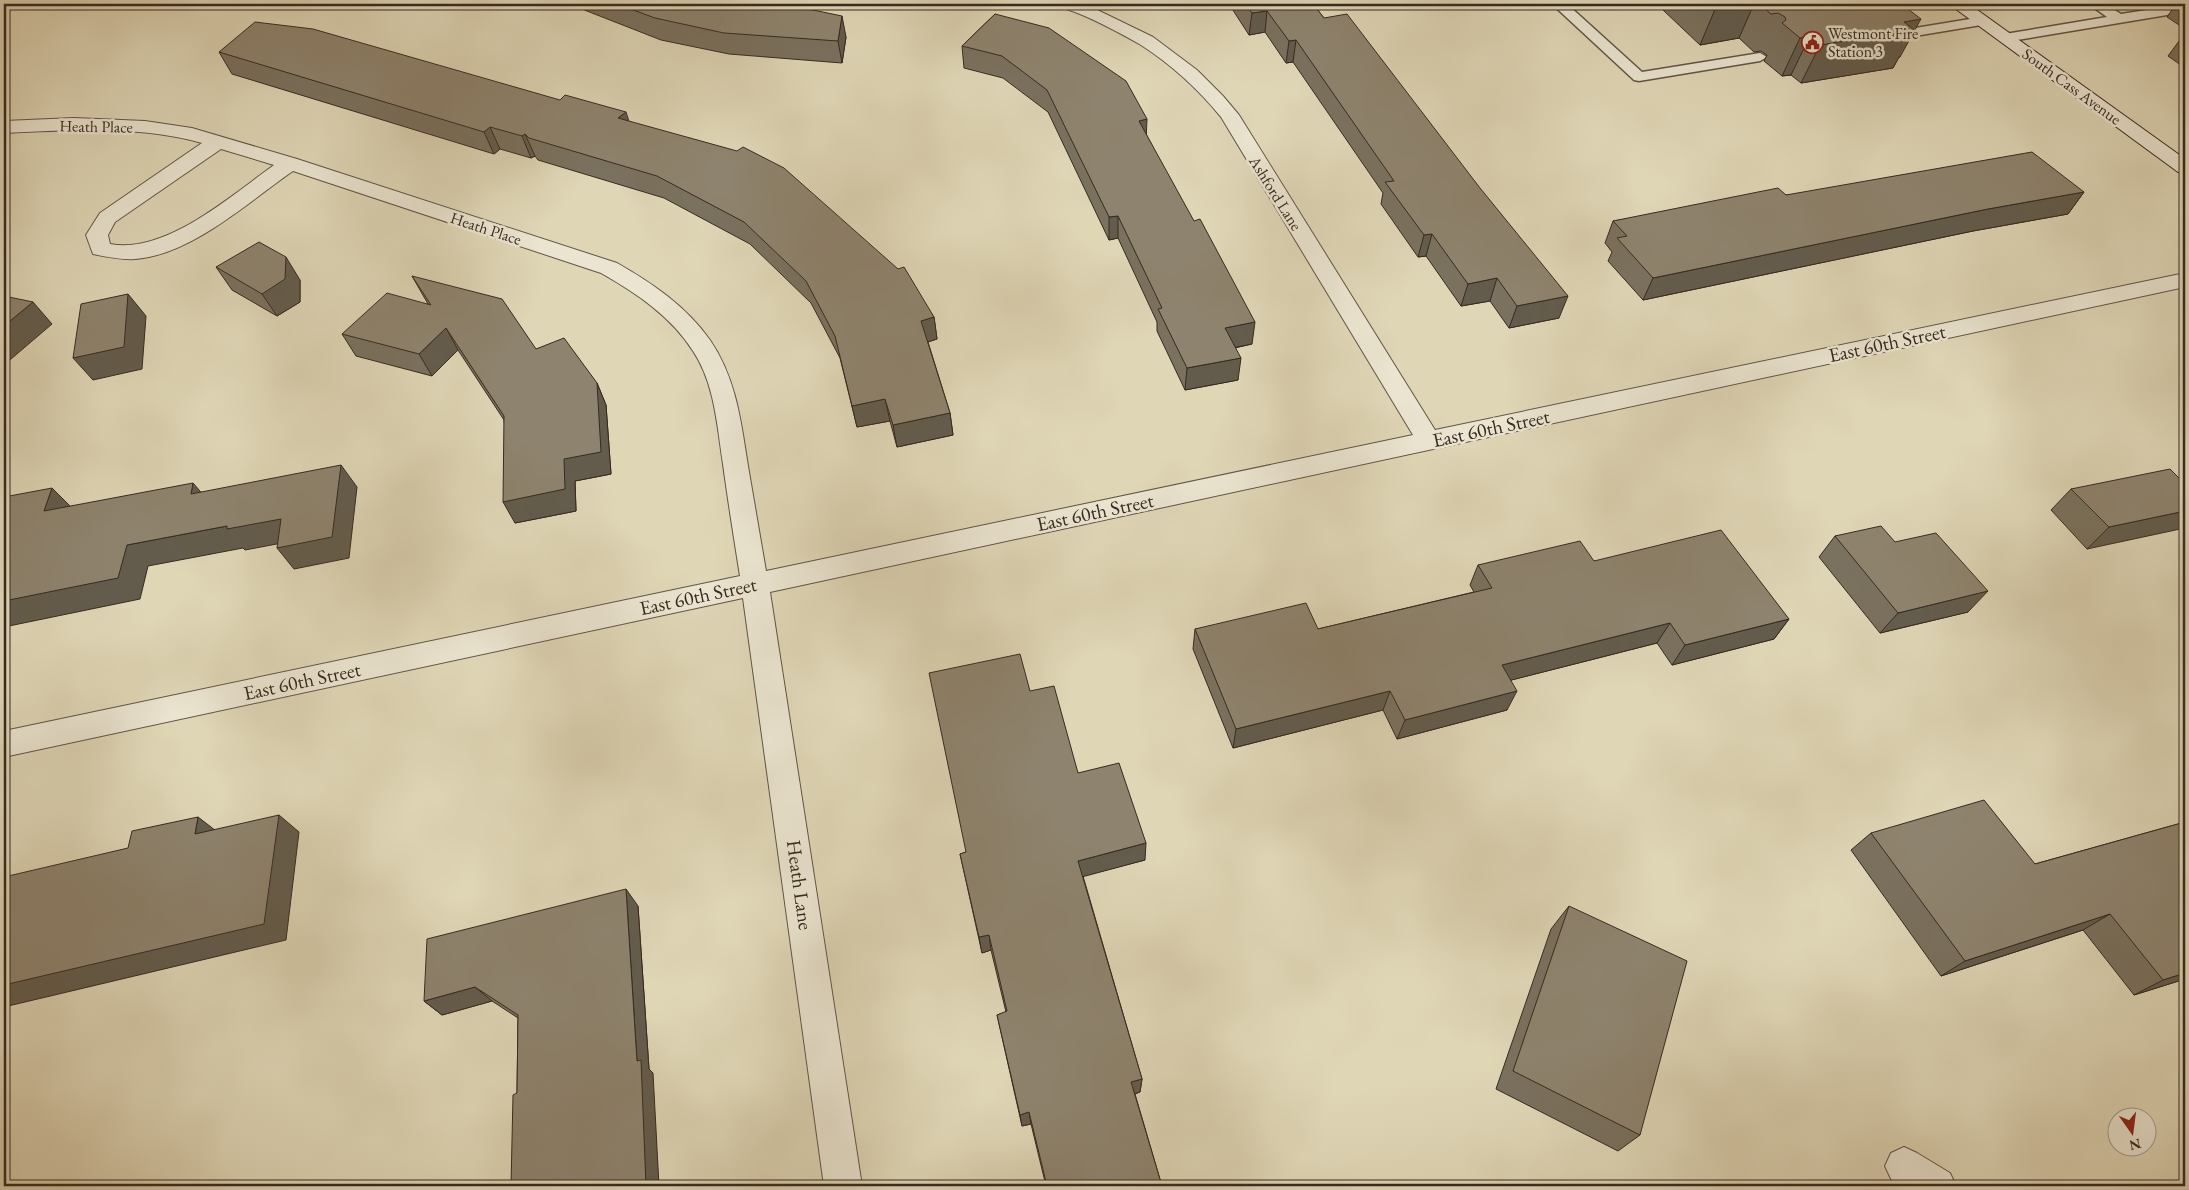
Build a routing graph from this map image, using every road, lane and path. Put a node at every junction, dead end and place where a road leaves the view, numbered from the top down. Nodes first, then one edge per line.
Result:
1 (1559, 4) edge
2 (1958, 4) edge
3 (2096, 4) edge
4 (1077, 5) edge
5 (2185, 8) edge
6 (2119, 19) junction
7 (1982, 21) junction
8 (2005, 38) junction
9 (1877, 39) edge
10 (1760, 57) dead end
11 (4, 127) edge
12 (219, 141) junction
13 (290, 163) junction
14 (2185, 168) edge
15 (2185, 280) edge
16 (1429, 441) junction
17 (754, 584) junction
18 (4, 744) edge
19 (1904, 1166) dead end
20 (843, 1186) edge
21 (1937, 1186) edge

1 - 10 lane
2 - 7 street, South Cass Avenue
3 - 6 lane
4 - 16 street, Ashford Lane
5 - 6 lane
6 - 8 lane
7 - 8 street, South Cass Avenue
7 - 9 lane
8 - 14 street, South Cass Avenue
11 - 12 street, Heath Place
12 - 13 street, Heath Place
12 - 13 street
13 - 17 street, Heath Place
15 - 16 street, East 60th Street
16 - 17 street, East 60th Street
17 - 18 street, East 60th Street
17 - 20 street, Heath Lane
19 - 21 street

